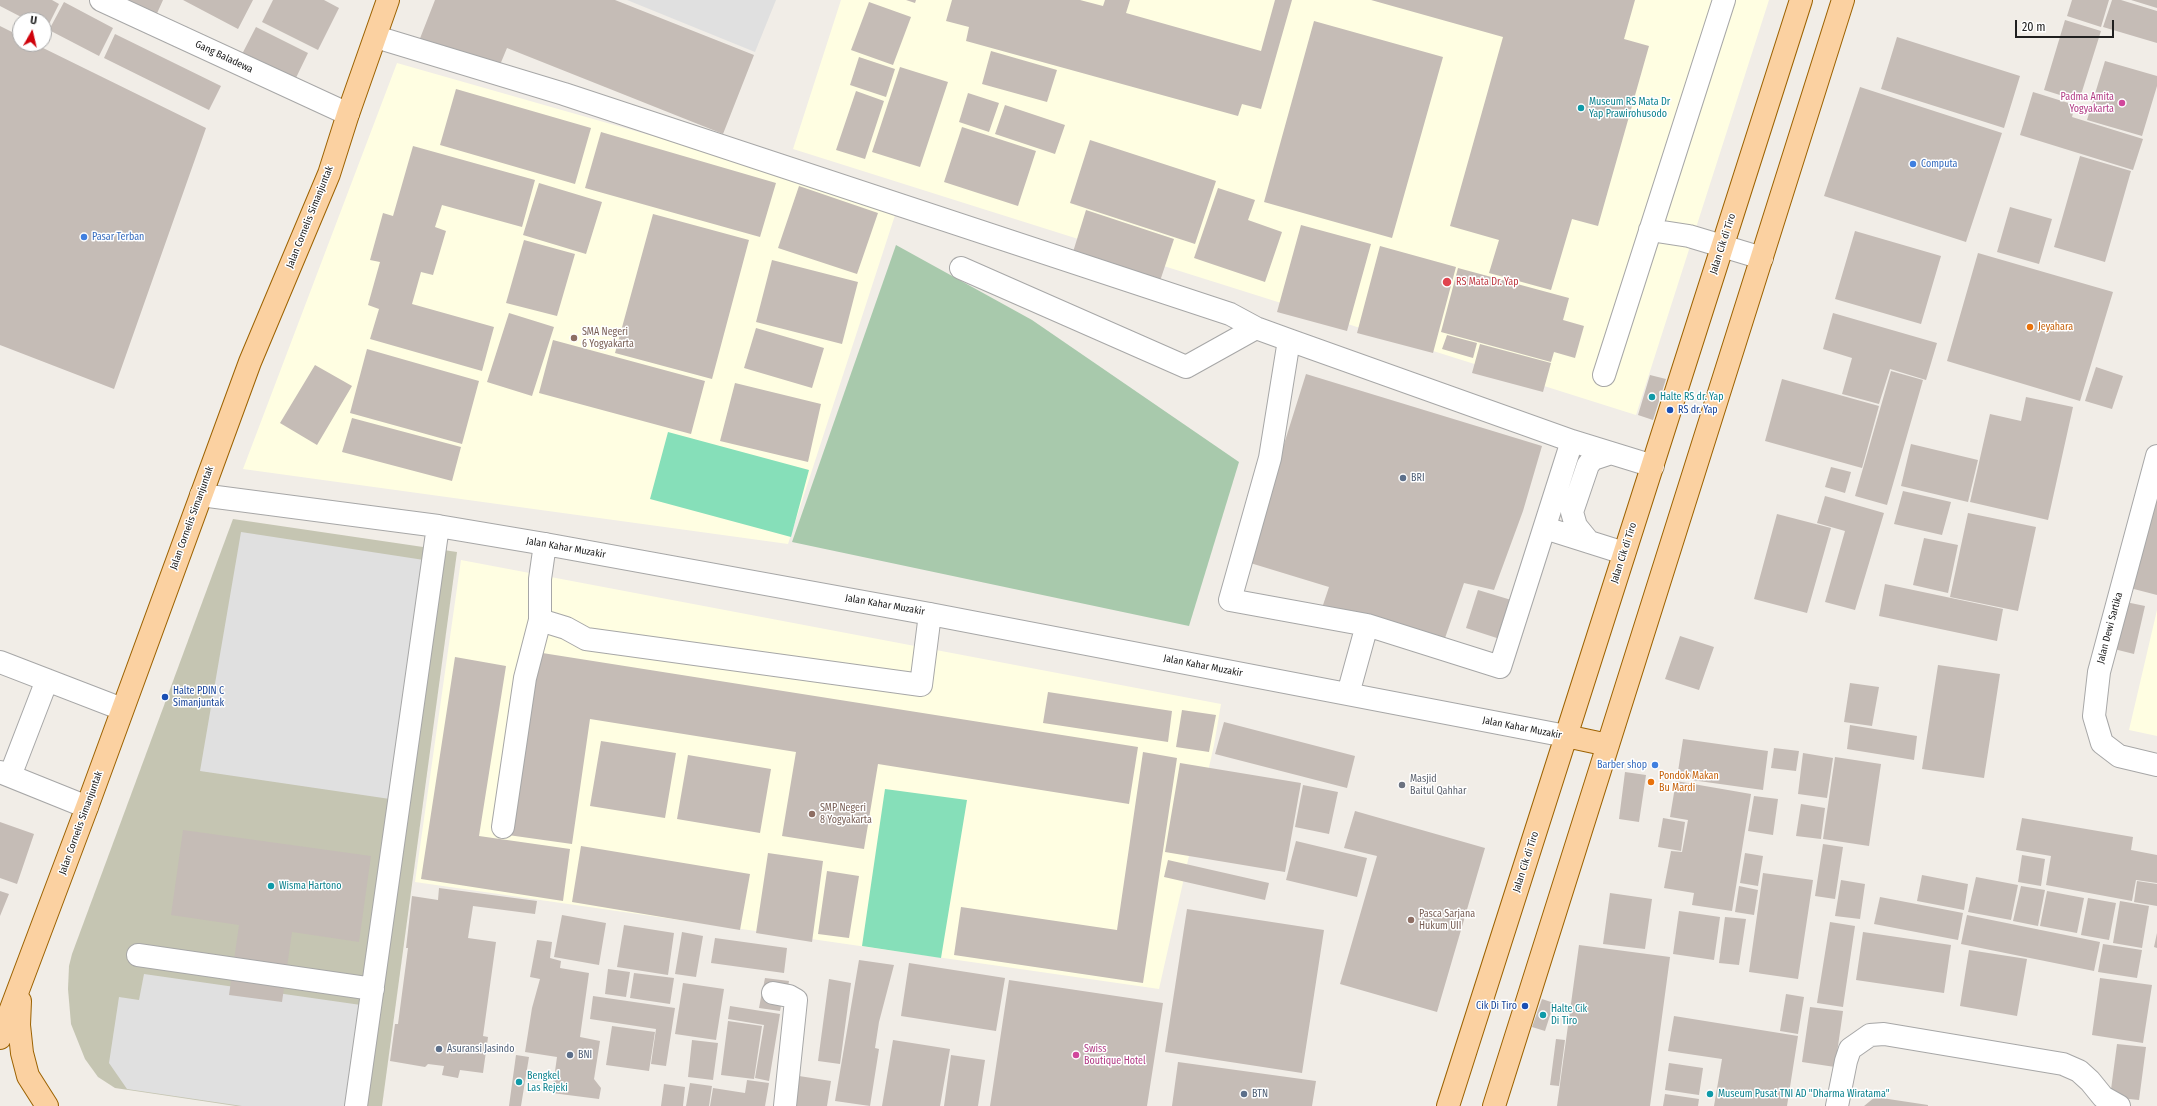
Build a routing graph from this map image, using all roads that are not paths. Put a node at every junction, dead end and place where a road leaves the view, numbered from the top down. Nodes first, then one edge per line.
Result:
1 (101, 0) edge
2 (388, 0) edge
3 (1724, 0) edge
4 (1801, 0) edge
5 (1843, 0) edge
6 (376, 37) junction
7 (348, 114) junction
8 (1650, 230) junction
9 (1723, 246) junction
10 (1762, 258) junction
11 (961, 268) dead end
12 (1256, 328) junction
13 (1289, 340) junction
14 (1604, 375) dead end
15 (1572, 441) junction
16 (1611, 453) junction
17 (2157, 456) edge
18 (1652, 466) junction
19 (201, 495) junction
20 (438, 526) junction
21 (1545, 528) junction
22 (1589, 542) junction
23 (545, 544) junction
24 (1624, 553) junction
25 (930, 614) junction
26 (540, 620) junction
27 (1367, 625) junction
28 (1, 665) edge
29 (47, 680) junction
30 (1348, 694) junction
31 (122, 710) junction
32 (1566, 736) junction
33 (1608, 745) junction
34 (2157, 765) edge
35 (5, 774) edge
36 (87, 807) junction
37 (503, 826) dead end
38 (138, 955) dead end
39 (23, 978) junction
40 (373, 989) junction
41 (773, 993) dead end
42 (0, 1038) edge
43 (47, 1106) edge
44 (356, 1106) edge
45 (785, 1106) edge
46 (1448, 1106) edge
47 (1494, 1106) edge
48 (1837, 1106) edge
49 (2118, 1106) edge

1 - 7 street, Gang Baladewa
2 - 6 main road, Jalan Cornelis Simanjuntak
3 - 8 street
4 - 9 main road, Jalan Cik di Tiro
5 - 10 main road
6 - 7 main road, Jalan Cornelis Simanjuntak
6 - 12 street
7 - 19 main road, Jalan Cornelis Simanjuntak
8 - 9 street
8 - 14 street
9 - 10 street
9 - 18 main road, Jalan Cik di Tiro
10 - 33 main road
11 - 12 street
12 - 13 street
13 - 15 street
13 - 27 street
15 - 16 street
15 - 21 street
16 - 18 street
16 - 22 street
17 - 34 street, Jalan Dewi Sartika
18 - 24 main road, Jalan Cik di Tiro
19 - 20 street, Jalan Kahar Muzakir
19 - 31 main road, Jalan Cornelis Simanjuntak
20 - 23 street, Jalan Kahar Muzakir
20 - 40 street
21 - 22 street
21 - 27 street
22 - 24 street
23 - 25 street, Jalan Kahar Muzakir
23 - 26 street
24 - 32 main road, Jalan Cik di Tiro
25 - 26 street
25 - 30 street, Jalan Kahar Muzakir
26 - 37 street
27 - 30 street
28 - 29 street
29 - 31 street
29 - 35 street
30 - 32 street, Jalan Kahar Muzakir
31 - 36 main road, Jalan Cornelis Simanjuntak
32 - 33 main road
32 - 46 main road, Jalan Cik di Tiro
33 - 47 main road
35 - 36 street
36 - 39 main road, Jalan Cornelis Simanjuntak
38 - 40 street
39 - 42 main road, Jalan Cornelis Simanjuntak
39 - 43 main road
40 - 44 street
41 - 45 street
48 - 49 street

